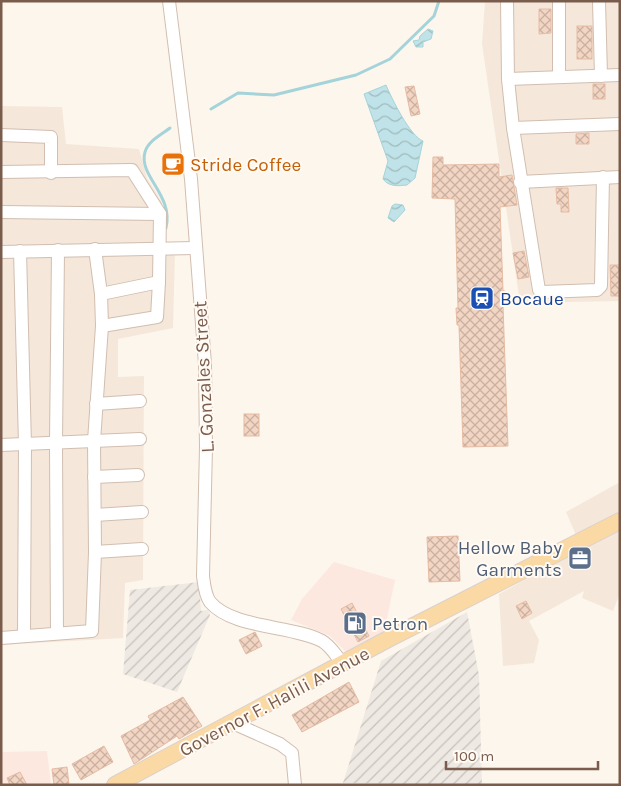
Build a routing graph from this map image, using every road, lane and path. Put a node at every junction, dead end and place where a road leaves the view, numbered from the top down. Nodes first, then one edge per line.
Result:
1 (169, 1) edge
2 (507, 1) edge
3 (560, 1) edge
4 (599, 1) edge
5 (601, 76) junction
6 (620, 76) edge
7 (559, 77) junction
8 (508, 79) junction
9 (620, 124) edge
10 (512, 128) junction
11 (1, 135) edge
12 (1, 172) edge
13 (52, 173) junction
14 (620, 176) edge
15 (603, 177) junction
16 (520, 182) junction
17 (1, 212) edge
18 (160, 214) junction
19 (159, 248) junction
20 (195, 248) junction
21 (95, 249) junction
22 (58, 250) junction
23 (20, 251) junction
24 (1, 252) edge
25 (159, 282) junction
26 (101, 294) junction
27 (102, 326) junction
28 (140, 401) dead end
29 (96, 404) junction
30 (140, 439) dead end
31 (94, 441) junction
32 (56, 444) junction
33 (1, 446) edge
34 (25, 446) junction
35 (138, 475) dead end
36 (94, 477) junction
37 (142, 512) dead end
38 (95, 515) junction
39 (620, 521) edge
40 (142, 548) dead end
41 (95, 552) junction
42 (57, 633) junction
43 (24, 635) junction
44 (1, 638) edge
45 (342, 664) junction
46 (233, 723) junction
47 (115, 785) edge
48 (295, 785) edge

1 - 20 street, L. Gonzales Street
2 - 8 street
3 - 7 street
4 - 5 street
5 - 6 street
5 - 7 street
7 - 8 street
8 - 10 street
9 - 10 street
10 - 16 street
11 - 13 street
12 - 13 street
13 - 18 street
14 - 15 street
15 - 16 street
15 - 16 street
17 - 18 street
18 - 19 street
19 - 20 street
19 - 21 street
19 - 25 street
20 - 45 street, L. Gonzales Street
21 - 22 street
21 - 26 street
22 - 23 street
22 - 32 street
23 - 24 street
23 - 34 street
25 - 26 street
25 - 27 street
26 - 27 street
27 - 29 street
28 - 29 street
29 - 31 street
30 - 31 street
31 - 32 street
31 - 36 street
32 - 34 street
32 - 42 street
33 - 34 street
34 - 43 street
35 - 36 street
36 - 38 street
37 - 38 street
38 - 41 street
39 - 45 main road, Governor F. Halili Avenue
40 - 41 street
41 - 42 street
42 - 43 street
43 - 44 street
45 - 46 main road, Governor F. Halili Avenue
46 - 47 main road, Governor F. Halili Avenue
46 - 48 street

